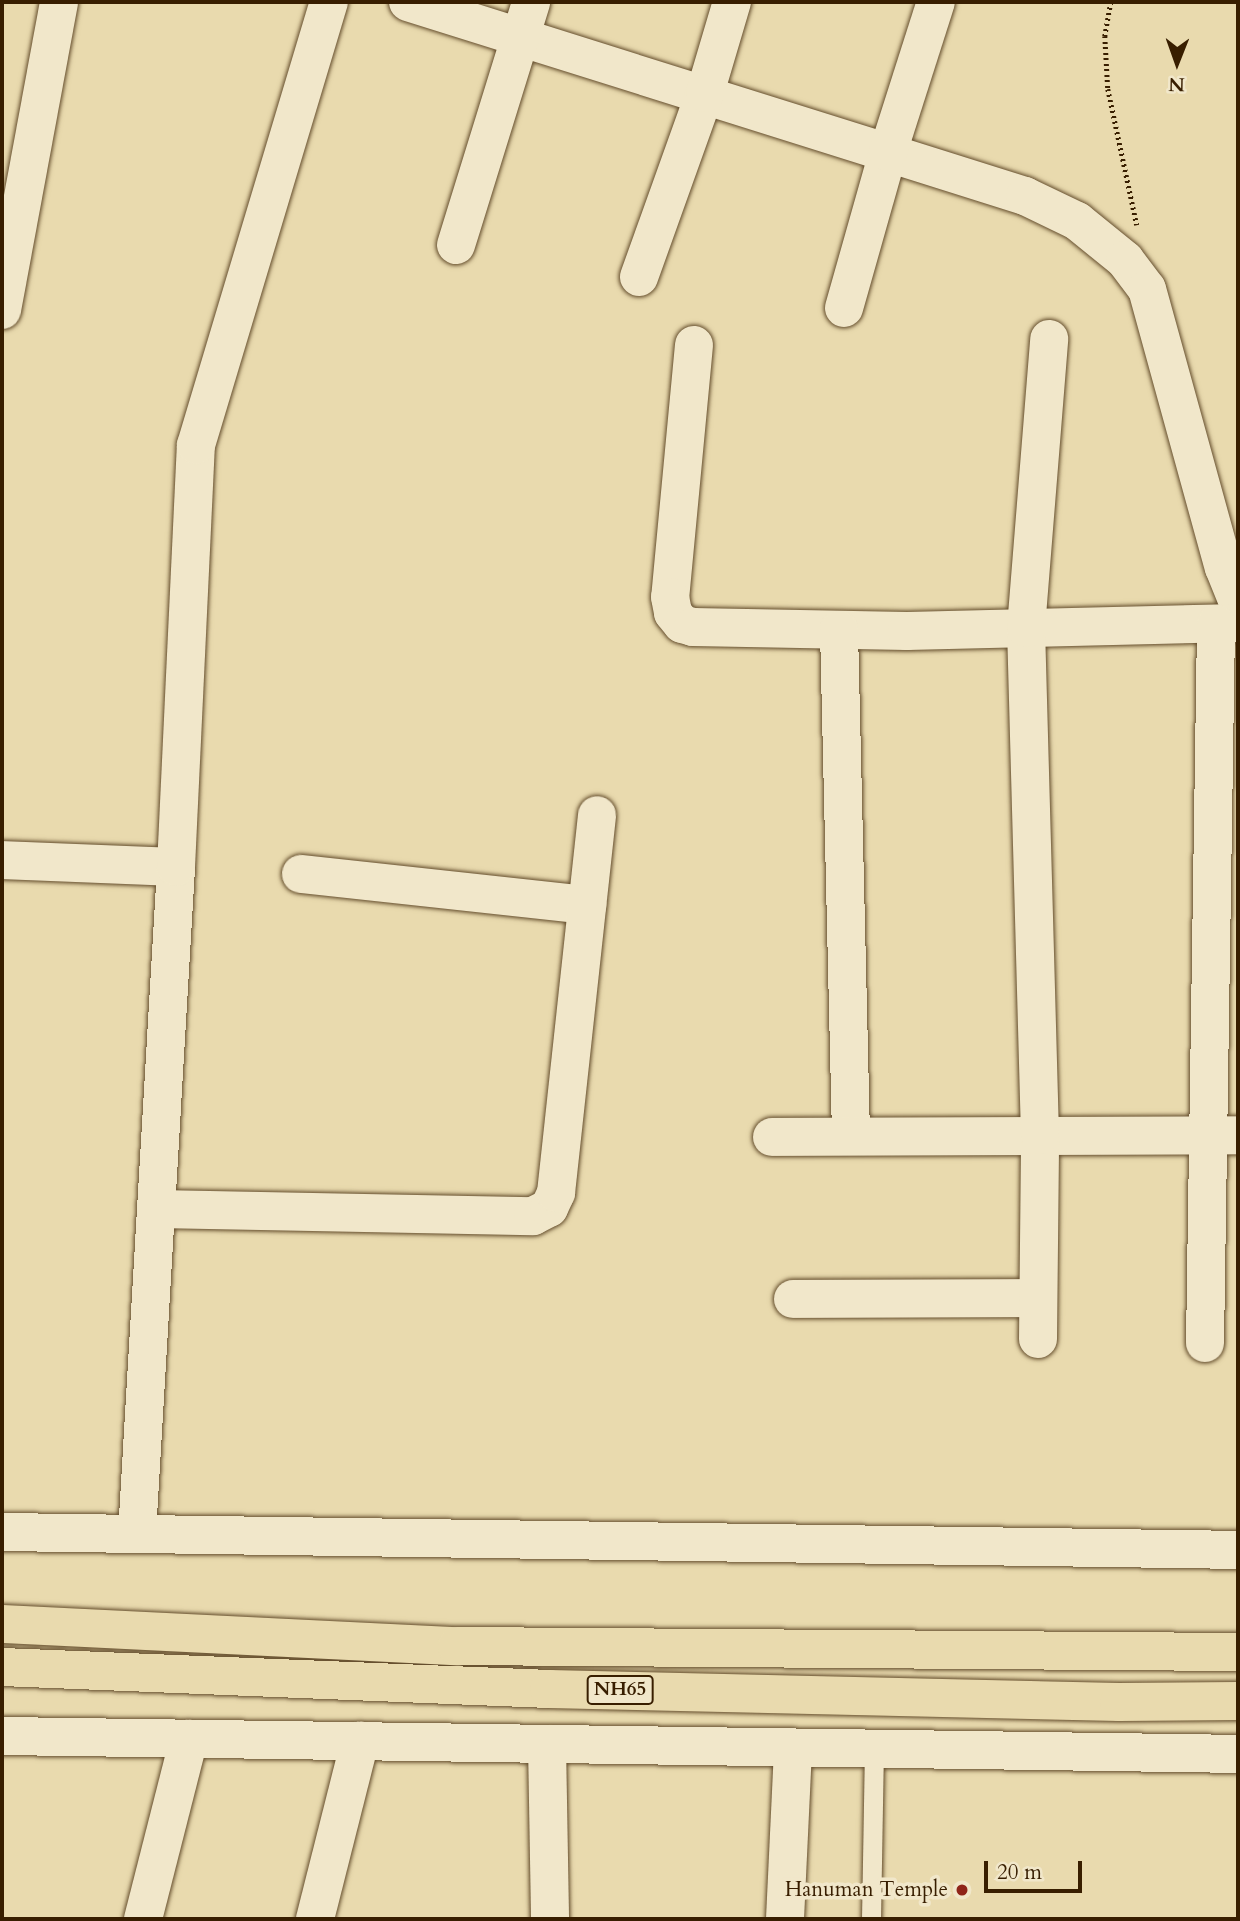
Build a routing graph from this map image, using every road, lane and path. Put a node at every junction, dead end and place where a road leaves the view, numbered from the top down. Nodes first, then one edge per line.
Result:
1 (59, 2) edge
2 (329, 2) edge
3 (408, 2) edge
4 (732, 2) edge
5 (936, 2) edge
6 (1111, 2) edge
7 (526, 19) edge
8 (705, 93) junction
9 (888, 152) junction
10 (1139, 236) dead end
11 (456, 245) dead end
12 (639, 276) dead end
13 (845, 308) dead end
14 (2, 310) edge
15 (1049, 339) dead end
16 (694, 345) dead end
17 (1231, 617) edge
18 (1026, 628) junction
19 (839, 630) junction
20 (597, 815) dead end
21 (2, 860) edge
22 (176, 867) junction
23 (301, 874) dead end
24 (587, 905) junction
25 (1040, 1135) junction
26 (1223, 1135) edge
27 (772, 1136) dead end
28 (851, 1136) junction
29 (158, 1209) junction
30 (1038, 1298) junction
31 (793, 1300) dead end
32 (1038, 1339) dead end
33 (1206, 1343) dead end
34 (2, 1532) edge
35 (137, 1534) junction
36 (1238, 1550) edge
37 (2, 1624) edge
38 (1238, 1652) edge
39 (2, 1668) edge
40 (1238, 1701) edge
41 (2, 1736) edge
42 (188, 1739) junction
43 (360, 1741) junction
44 (547, 1744) junction
45 (793, 1748) junction
46 (874, 1751) junction
47 (1238, 1754) edge
48 (142, 1919) edge
49 (315, 1919) edge
50 (550, 1919) edge
51 (785, 1919) edge
52 (871, 1919) edge

1 - 14 street
2 - 22 street
3 - 7 street
4 - 8 street
5 - 9 street
6 - 10 path
7 - 8 street
7 - 11 street
8 - 9 street
8 - 12 street
9 - 13 street
9 - 17 street
15 - 18 street
16 - 19 street
17 - 18 street
17 - 26 street
18 - 19 street
18 - 25 street
19 - 28 street
20 - 24 street
21 - 22 street
22 - 29 street
23 - 24 street
24 - 29 street
25 - 26 street
25 - 28 street
25 - 30 street
26 - 33 street
27 - 28 street
29 - 35 street
30 - 31 street
30 - 32 street
34 - 35 street
35 - 36 street
37 - 38 highway, NH65
39 - 40 highway, NH65
41 - 42 street
42 - 43 street
42 - 48 street
43 - 44 street
43 - 49 street
44 - 45 street
44 - 50 street
45 - 46 street
45 - 51 street
46 - 47 street
46 - 52 lane

